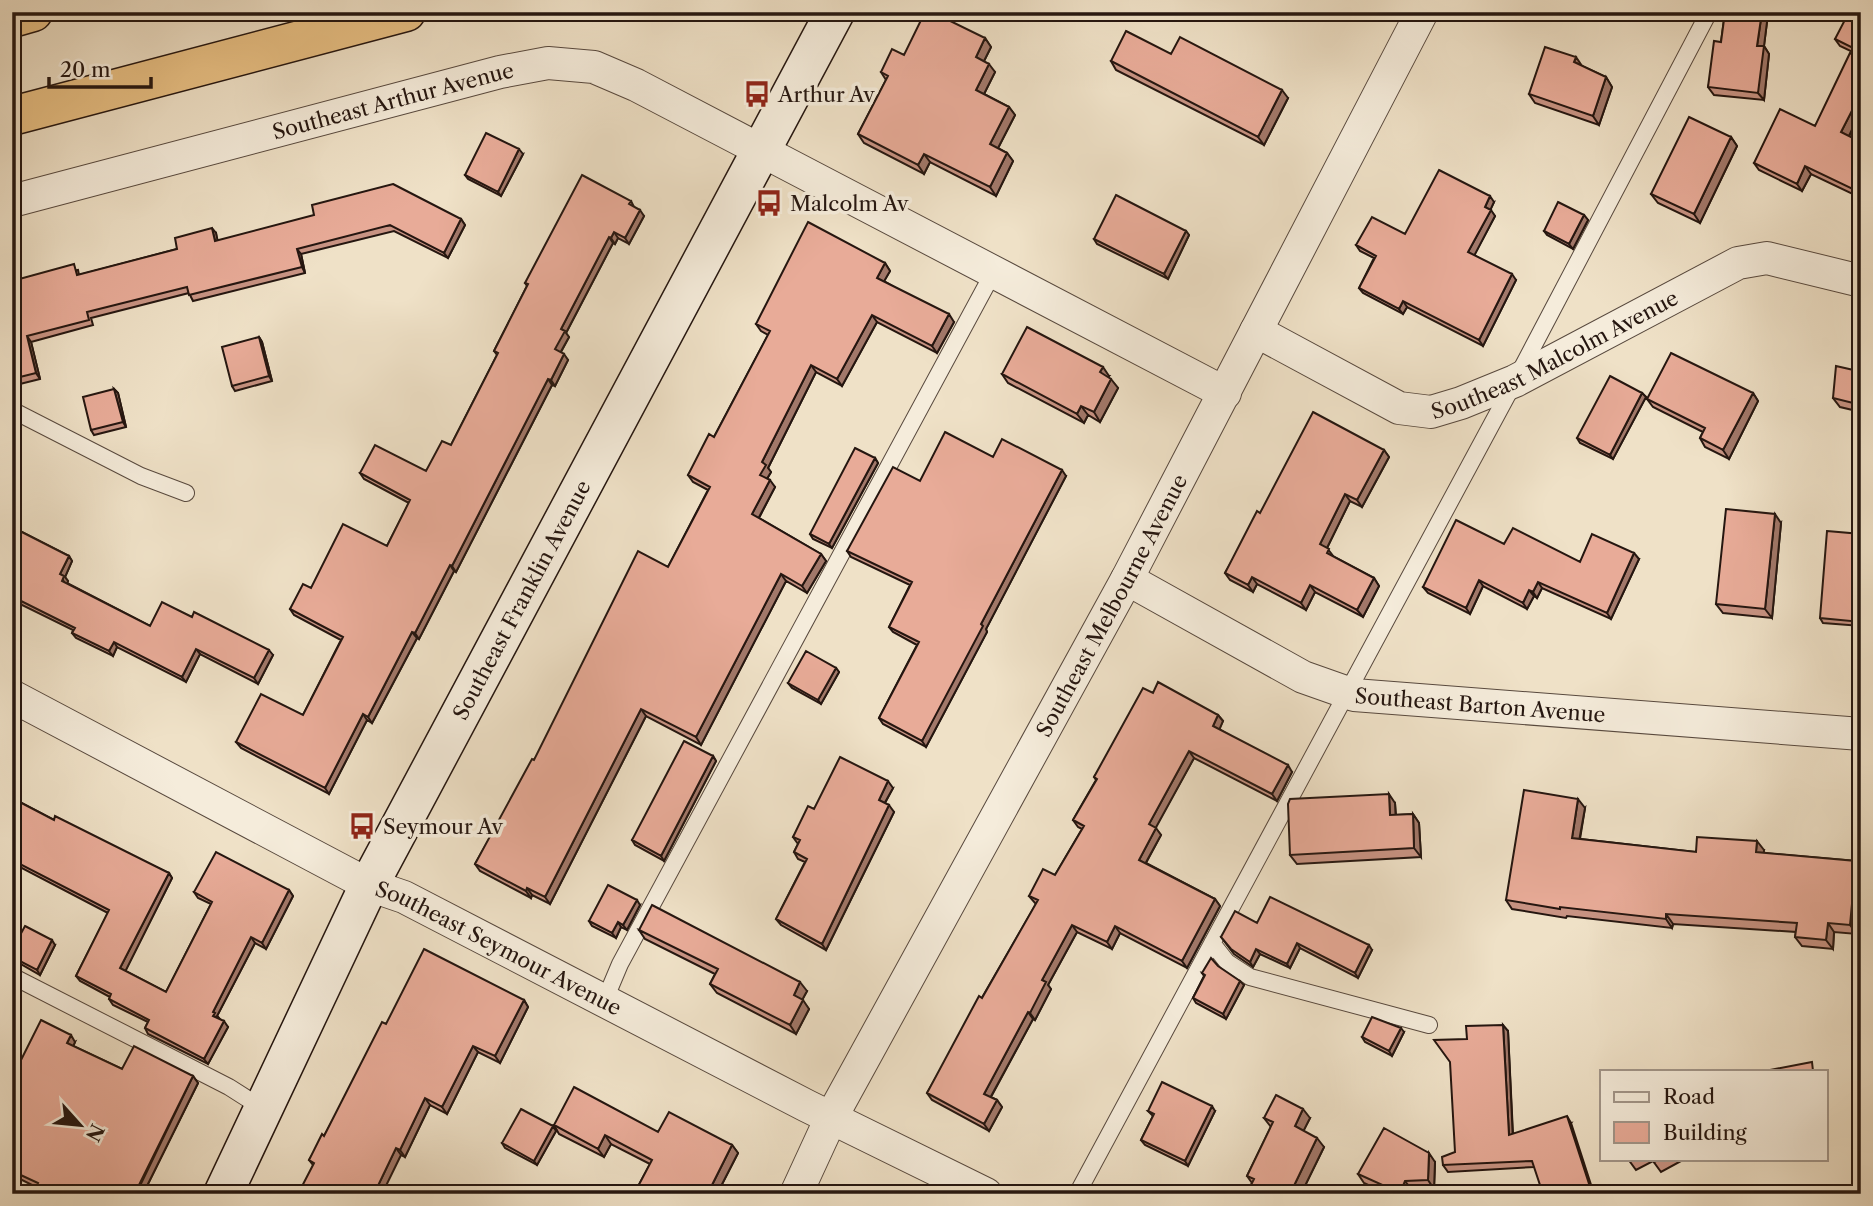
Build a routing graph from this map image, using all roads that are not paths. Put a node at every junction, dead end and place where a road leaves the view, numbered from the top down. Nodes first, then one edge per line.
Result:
1 (33, 12) edge
2 (406, 12) edge
3 (835, 12) edge
4 (1422, 12) edge
5 (1709, 12) edge
6 (12, 18) edge
7 (12, 116) edge
8 (761, 148) junction
9 (12, 201) edge
10 (993, 273) junction
11 (1861, 281) edge
12 (1256, 331) junction
13 (1515, 381) junction
14 (1225, 393) junction
15 (12, 410) edge
16 (186, 493) dead end
17 (1127, 579) junction
18 (1348, 693) junction
19 (12, 696) edge
20 (1861, 734) edge
21 (369, 885) junction
22 (1212, 943) junction
23 (12, 976) edge
24 (604, 1002) junction
25 (1429, 1025) dead end
26 (262, 1108) junction
27 (831, 1118) junction
28 (223, 1194) edge
29 (796, 1194) edge
30 (986, 1194) edge
31 (1077, 1194) edge

1 - 6 highway
2 - 7 highway
3 - 8 street, Southeast Franklin Avenue
4 - 12 street, Southeast Melbourne Avenue
5 - 13 lane
8 - 9 street, Southeast Arthur Avenue
8 - 10 street
8 - 21 street, Southeast Franklin Avenue
10 - 14 street
10 - 24 lane
11 - 13 street, Southeast Malcolm Avenue
12 - 13 street, Southeast Malcolm Avenue
12 - 14 street, Southeast Melbourne Avenue
13 - 18 lane
14 - 17 street, Southeast Melbourne Avenue
15 - 16 lane
17 - 18 street, Southeast Barton Avenue
17 - 27 street, Southeast Melbourne Avenue
18 - 20 street, Southeast Barton Avenue
18 - 22 lane
19 - 21 street, Southeast Seymour Avenue
21 - 24 street, Southeast Seymour Avenue
21 - 26 street, Southeast Franklin Avenue
22 - 25 lane
22 - 31 lane
23 - 26 lane
24 - 27 street, Southeast Seymour Avenue
26 - 28 street, Southeast Franklin Avenue
27 - 29 street, Southeast Melbourne Avenue
27 - 30 street, Southeast Seymour Avenue

